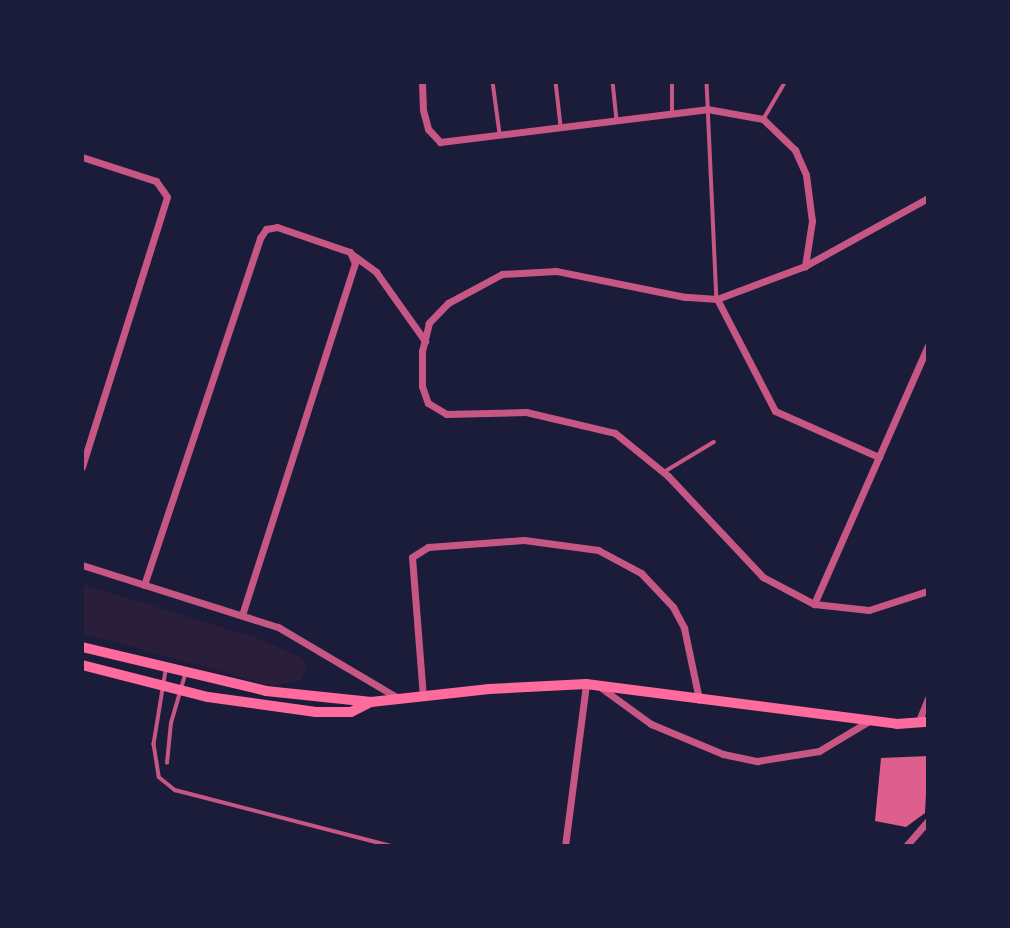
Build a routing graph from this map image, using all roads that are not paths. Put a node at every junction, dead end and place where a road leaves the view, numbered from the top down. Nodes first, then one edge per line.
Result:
1 (422, 82) edge
2 (493, 82) edge
3 (556, 82) edge
4 (613, 82) edge
5 (672, 82) edge
6 (707, 82) edge
7 (785, 82) edge
8 (707, 109) junction
9 (672, 114) junction
10 (617, 118) junction
11 (762, 120) junction
12 (561, 126) junction
13 (500, 136) junction
14 (82, 156) edge
15 (928, 198) edge
16 (353, 254) junction
17 (806, 266) junction
18 (717, 299) junction
19 (425, 341) junction
20 (928, 346) edge
21 (714, 442) dead end
22 (878, 457) junction
23 (82, 467) edge
24 (664, 472) junction
25 (82, 565) edge
26 (144, 585) junction
27 (926, 592) edge
28 (814, 604) junction
29 (243, 614) junction
30 (82, 648) edge
31 (82, 665) edge
32 (166, 670) junction
33 (185, 675) junction
34 (592, 684) junction
35 (163, 685) junction
36 (180, 689) junction
37 (422, 697) junction
38 (928, 698) edge
39 (399, 699) junction
40 (699, 699) junction
41 (371, 702) junction
42 (869, 720) junction
43 (923, 723) edge
44 (167, 763) dead end
45 (928, 821) edge
46 (391, 846) edge
47 (565, 846) edge
48 (906, 846) edge

1 - 13 street
2 - 13 lane
3 - 12 lane
4 - 10 lane
5 - 9 lane
6 - 8 lane
7 - 11 lane
8 - 9 street
8 - 11 street
8 - 18 lane
9 - 10 street
10 - 12 street
11 - 17 street
12 - 13 street
14 - 23 street
15 - 17 street
16 - 19 street
16 - 26 street
16 - 29 street
17 - 18 street
18 - 19 street
18 - 22 street
19 - 24 street
20 - 22 street
21 - 24 lane
22 - 28 street
24 - 28 street
25 - 26 street
26 - 29 street
27 - 28 street
29 - 39 street
30 - 32 main road
31 - 35 main road
32 - 33 main road
32 - 35 lane
33 - 36 lane
33 - 41 main road
34 - 37 main road
34 - 40 main road
34 - 42 street
34 - 47 street
35 - 36 main road
35 - 46 lane
36 - 41 main road
36 - 44 lane
37 - 39 main road
37 - 40 street
38 - 43 street
39 - 41 main road
40 - 42 main road
42 - 43 main road
45 - 48 street

